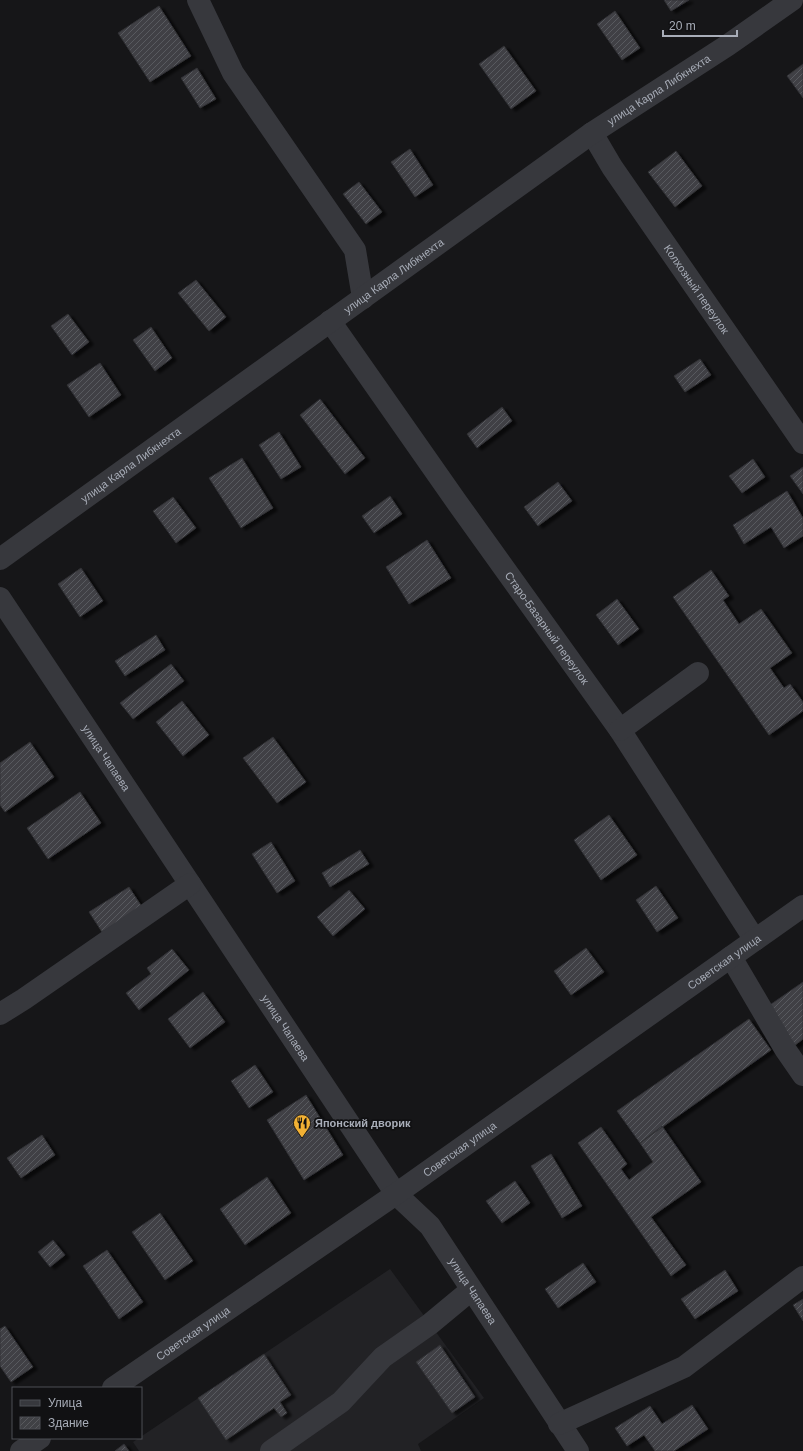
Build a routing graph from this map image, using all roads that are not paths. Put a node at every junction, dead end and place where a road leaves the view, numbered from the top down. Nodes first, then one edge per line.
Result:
1 (198, 0) edge
2 (792, 0) edge
3 (592, 134) junction
4 (363, 298) junction
5 (330, 321) junction
6 (803, 443) edge
7 (0, 558) edge
8 (0, 598) edge
9 (698, 673) dead end
10 (620, 730) junction
11 (190, 884) junction
12 (803, 906) edge
13 (755, 940) junction
14 (731, 957) junction
15 (0, 1014) edge
16 (803, 1075) edge
17 (396, 1194) junction
18 (803, 1277) edge
19 (471, 1290) junction
20 (114, 1387) edge
21 (559, 1424) junction
22 (271, 1451) edge
23 (578, 1451) edge

1 - 4 street
2 - 3 street, улица Карла Либкнехта
3 - 4 street, улица Карла Либкнехта
3 - 6 street, Колхозный переулок
4 - 5 street, улица Карла Либкнехта
5 - 7 street, улица Карла Либкнехта
5 - 10 street, Старо-Базарный переулок
8 - 11 street, улица Чапаева
9 - 10 street
10 - 13 street, Старо-Базарный переулок
11 - 15 street
11 - 17 street, улица Чапаева
12 - 13 street, Советская улица
13 - 14 street, Советская улица
14 - 16 street
14 - 17 street, Советская улица
17 - 19 street, улица Чапаева
17 - 20 street, Советская улица
18 - 21 street
19 - 21 street, улица Чапаева
19 - 22 street
21 - 23 street, улица Чапаева

